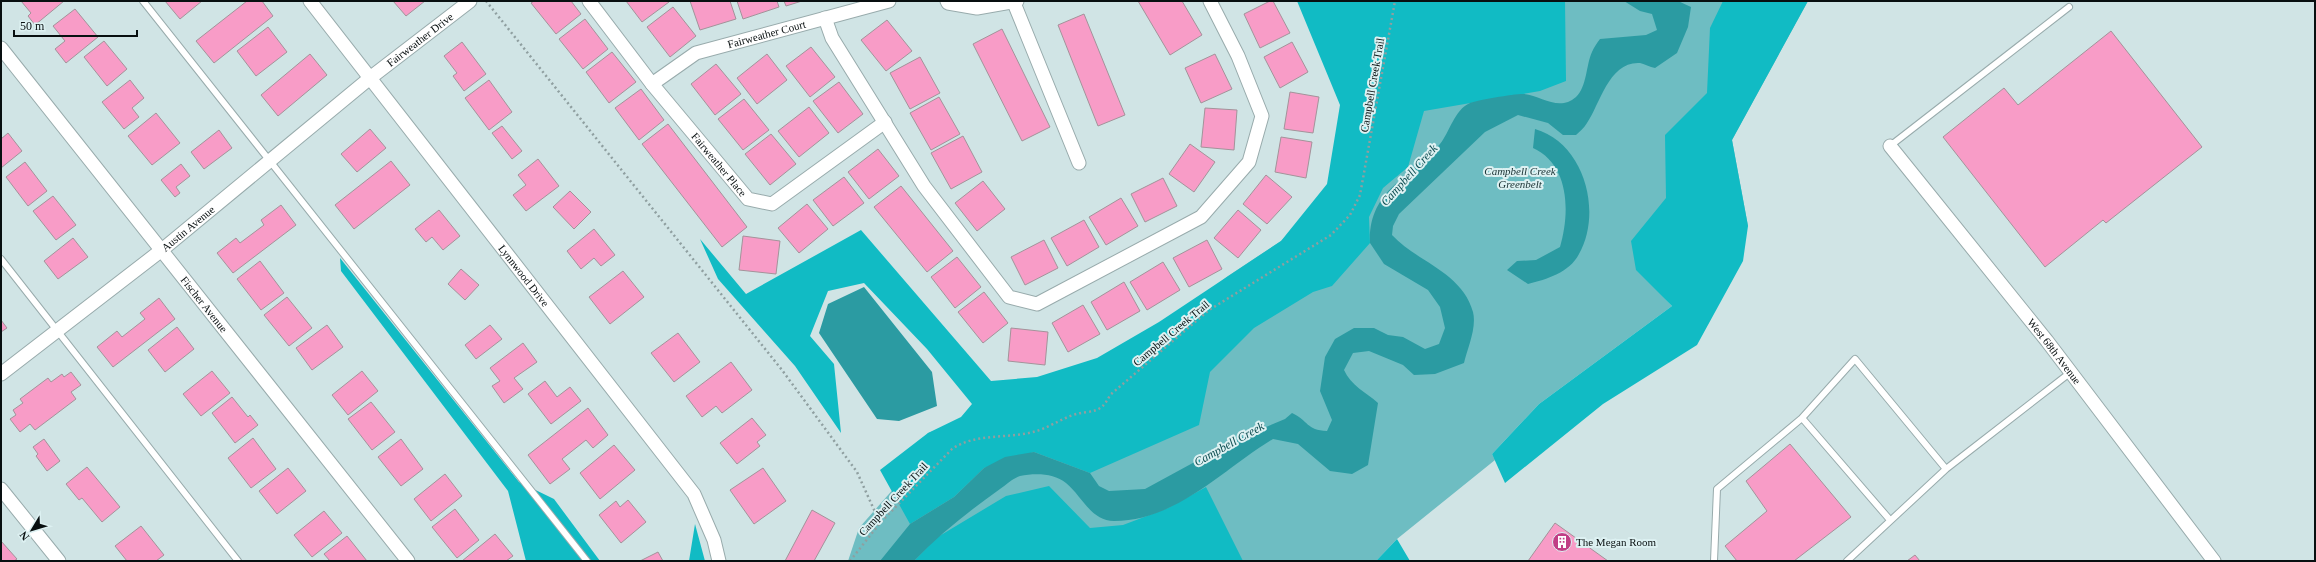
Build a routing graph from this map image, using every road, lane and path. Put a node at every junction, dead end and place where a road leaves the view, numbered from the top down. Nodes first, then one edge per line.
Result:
1 (142, 1) edge
2 (310, 1) edge
3 (470, 1) edge
4 (486, 1) edge
5 (589, 1) edge
6 (889, 1) edge
7 (947, 1) edge
8 (1210, 1) edge
9 (1395, 1) edge
10 (1016, 2) edge
11 (2069, 7) dead end
12 (825, 18) junction
13 (1, 48) edge
14 (370, 78) junction
15 (652, 84) junction
16 (885, 122) junction
17 (1890, 146) joint
18 (269, 161) junction
19 (1079, 163) dead end
20 (162, 249) junction
21 (1, 259) edge
22 (57, 330) junction
23 (2071, 372) junction
24 (1, 374) edge
25 (1802, 418) junction
26 (1946, 469) junction
27 (1, 489) edge
28 (1890, 520) junction
29 (880, 523) junction
30 (59, 561) edge
31 (238, 561) edge
32 (408, 561) edge
33 (587, 561) edge
34 (719, 561) edge
35 (850, 561) edge
36 (1714, 561) edge
37 (1847, 561) edge
38 (2214, 561) edge

1 - 18 lane
2 - 14 street, Lynnwood Drive
3 - 14 street, Fairweather Drive
4 - 29 path
5 - 15 street, Fairweather Place
6 - 12 street, Fairweather Court
7 - 10 street
8 - 16 street
9 - 29 path, Campbell Creek Trail
10 - 19 street
11 - 17 lane
12 - 15 street, Fairweather Court
12 - 16 street
13 - 20 street, Fischer Avenue
14 - 18 street, Austin Avenue
14 - 34 street, Lynnwood Drive
15 - 16 street, Fairweather Place
17 - 23 street, West 68th Avenue
18 - 20 street, Austin Avenue
18 - 33 lane
20 - 22 street, Austin Avenue
20 - 32 street, Fischer Avenue
21 - 22 lane
22 - 24 street, Austin Avenue
22 - 31 lane
23 - 26 lane
23 - 38 street, West 68th Avenue
25 - 26 lane
25 - 28 lane
25 - 36 lane
26 - 28 lane
27 - 30 street
28 - 37 lane
29 - 35 path, Campbell Creek Trail

